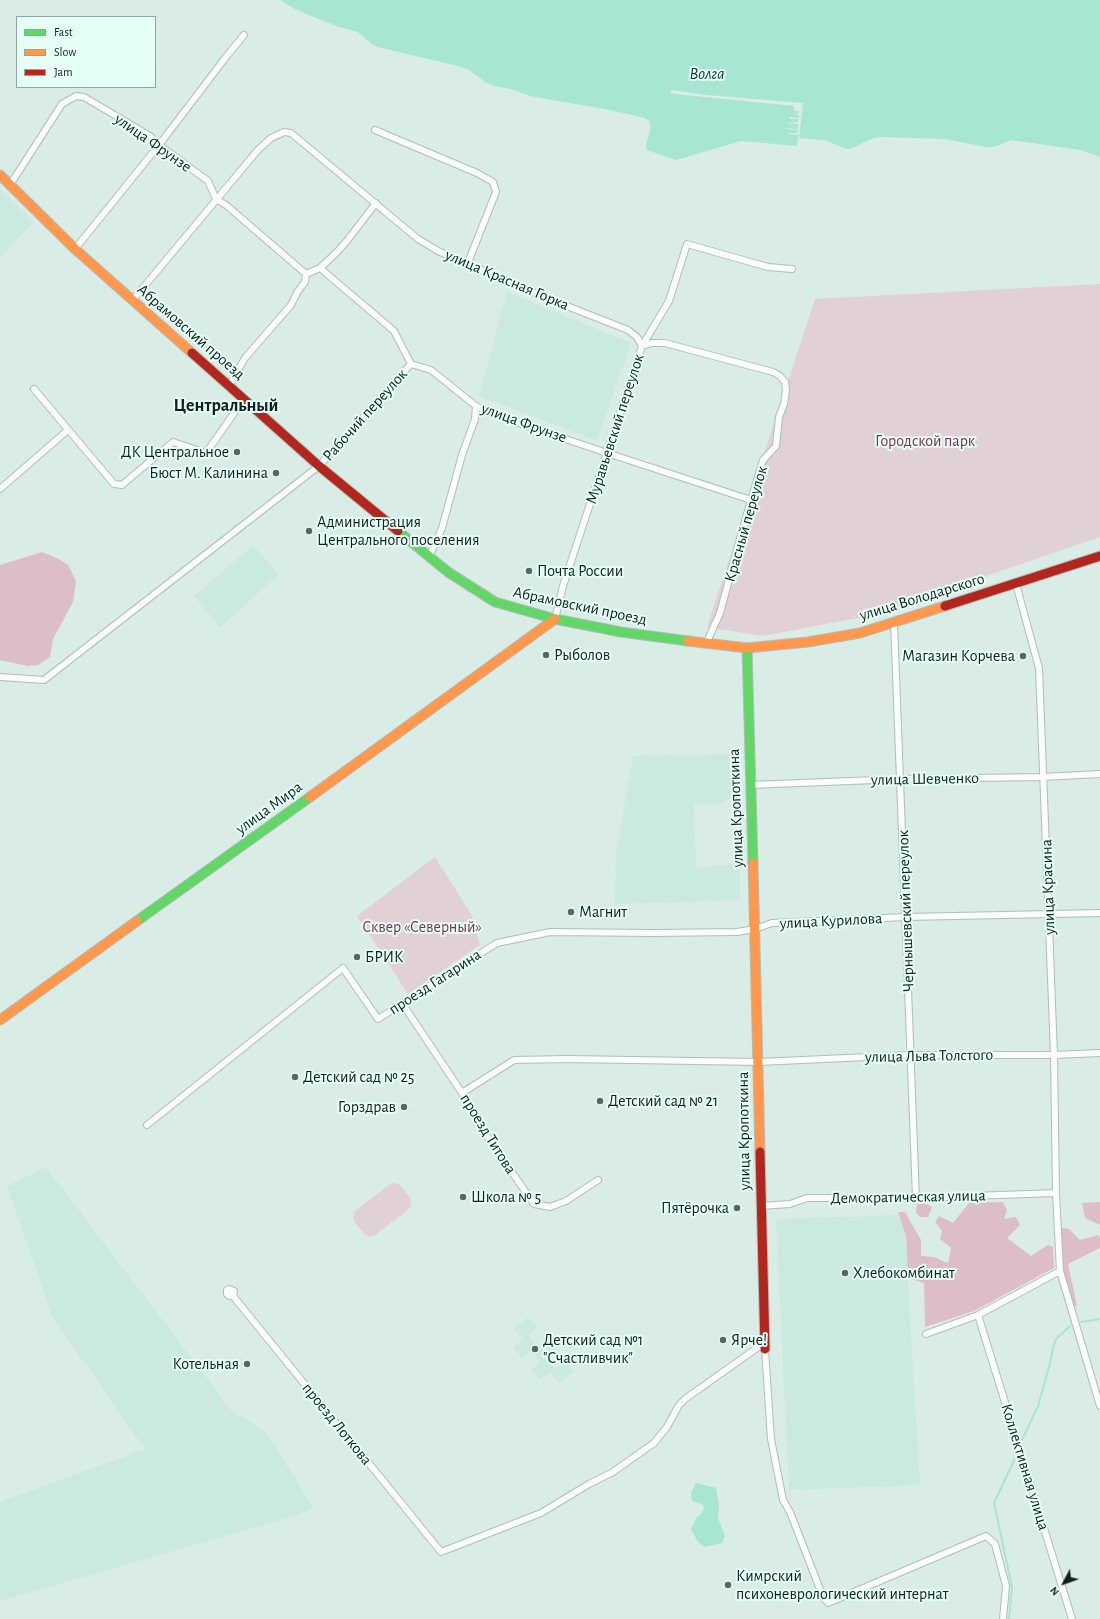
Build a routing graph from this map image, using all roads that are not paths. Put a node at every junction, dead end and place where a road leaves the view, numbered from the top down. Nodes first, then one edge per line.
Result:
1 (244, 35) dead end
2 (374, 130) dead end
3 (159, 145) junction
4 (0, 175) edge
5 (10, 185) junction
6 (216, 199) junction
7 (376, 203) junction
8 (75, 249) junction
9 (467, 265) junction
10 (320, 268) junction
11 (792, 269) dead end
12 (306, 274) junction
13 (132, 301) junction
14 (642, 346) junction
15 (411, 364) junction
16 (229, 386) junction
17 (34, 389) dead end
18 (244, 399) junction
19 (476, 406) junction
20 (68, 430) junction
21 (607, 453) junction
22 (319, 466) junction
23 (0, 490) edge
24 (751, 500) junction
25 (1100, 556) edge
26 (429, 557) junction
27 (1016, 584) junction
28 (555, 619) junction
29 (894, 623) junction
30 (706, 644) junction
31 (748, 648) junction
32 (0, 677) edge
33 (1100, 774) edge
34 (1043, 777) junction
35 (900, 779) junction
36 (750, 785) junction
37 (1100, 913) edge
38 (1049, 914) junction
39 (906, 917) junction
40 (755, 929) junction
41 (402, 1004) junction
42 (0, 1020) edge
43 (1100, 1053) edge
44 (1054, 1054) junction
45 (911, 1055) junction
46 (759, 1062) junction
47 (462, 1093) junction
48 (148, 1125) dead end
49 (598, 1180) dead end
50 (1056, 1193) junction
51 (916, 1198) junction
52 (760, 1206) junction
53 (1060, 1271) junction
54 (233, 1296) dead end
55 (978, 1315) junction
56 (926, 1334) dead end
57 (764, 1346) junction
58 (1100, 1406) edge
59 (1003, 1619) edge
60 (1072, 1619) edge

1 - 3 street
2 - 9 street
3 - 5 street, улица Фрунзе
3 - 6 street, улица Фрунзе
3 - 8 street
4 - 5 street, Абрамовский проезд
5 - 8 street, Абрамовский проезд
6 - 7 street, улица Красная Горка
6 - 12 street
6 - 13 street
7 - 9 street, улица Красная Горка
7 - 10 street
8 - 13 street, Абрамовский проезд
9 - 14 street, улица Красная Горка
10 - 12 street
10 - 15 street
11 - 14 street, Муравьевский переулок
12 - 16 street
13 - 16 street, Абрамовский проезд
14 - 21 street, Муравьевский переулок
14 - 24 street, Красный переулок
15 - 19 street, улица Фрунзе
15 - 22 street, Рабочий переулок
16 - 18 street, Абрамовский проезд
17 - 20 street
18 - 20 street
18 - 22 street, Абрамовский проезд
19 - 21 street, улица Фрунзе
19 - 26 street
20 - 23 street
21 - 24 street, улица Фрунзе
21 - 28 street, Муравьевский переулок
22 - 26 street, Абрамовский проезд
22 - 32 street, Рабочий переулок
24 - 30 street, Красный переулок
25 - 27 street, улица Володарского
26 - 28 street, Абрамовский проезд
27 - 29 street, улица Володарского
27 - 34 street, улица Красина
28 - 30 street, Абрамовский проезд
28 - 42 street, улица Мира
29 - 31 street, улица Володарского
29 - 35 street, Чернышевский переулок
30 - 31 street, Абрамовский проезд
31 - 36 street, улица Кропоткина
33 - 34 street, улица Шевченко
34 - 35 street, улица Шевченко
34 - 38 street, улица Красина
35 - 36 street, улица Шевченко
35 - 39 street, Чернышевский переулок
36 - 40 street, улица Кропоткина
37 - 38 street, улица Курилова
38 - 39 street, улица Курилова
38 - 44 street, улица Красина
39 - 40 street, улица Курилова
39 - 45 street, Чернышевский переулок
40 - 41 street, проезд Гагарина
40 - 46 street, улица Кропоткина
41 - 47 street, проезд Титова
41 - 48 street, проезд Гагарина
43 - 44 street, улица Льва Толстого
44 - 45 street, улица Льва Толстого
44 - 50 street, улица Красина
45 - 46 street, улица Льва Толстого
45 - 51 street, Чернышевский переулок
46 - 47 street, улица Льва Толстого
46 - 52 street, улица Кропоткина
47 - 49 street, проезд Титова
50 - 51 street, Демократическая улица
50 - 53 street, улица Красина
51 - 52 street, Демократическая улица
52 - 57 street, улица Кропоткина
53 - 55 street
53 - 58 street, улица Красина
54 - 57 street, проезд Лоткова
55 - 56 street
55 - 60 street, Коллективная улица
57 - 59 street, улица Кропоткина

